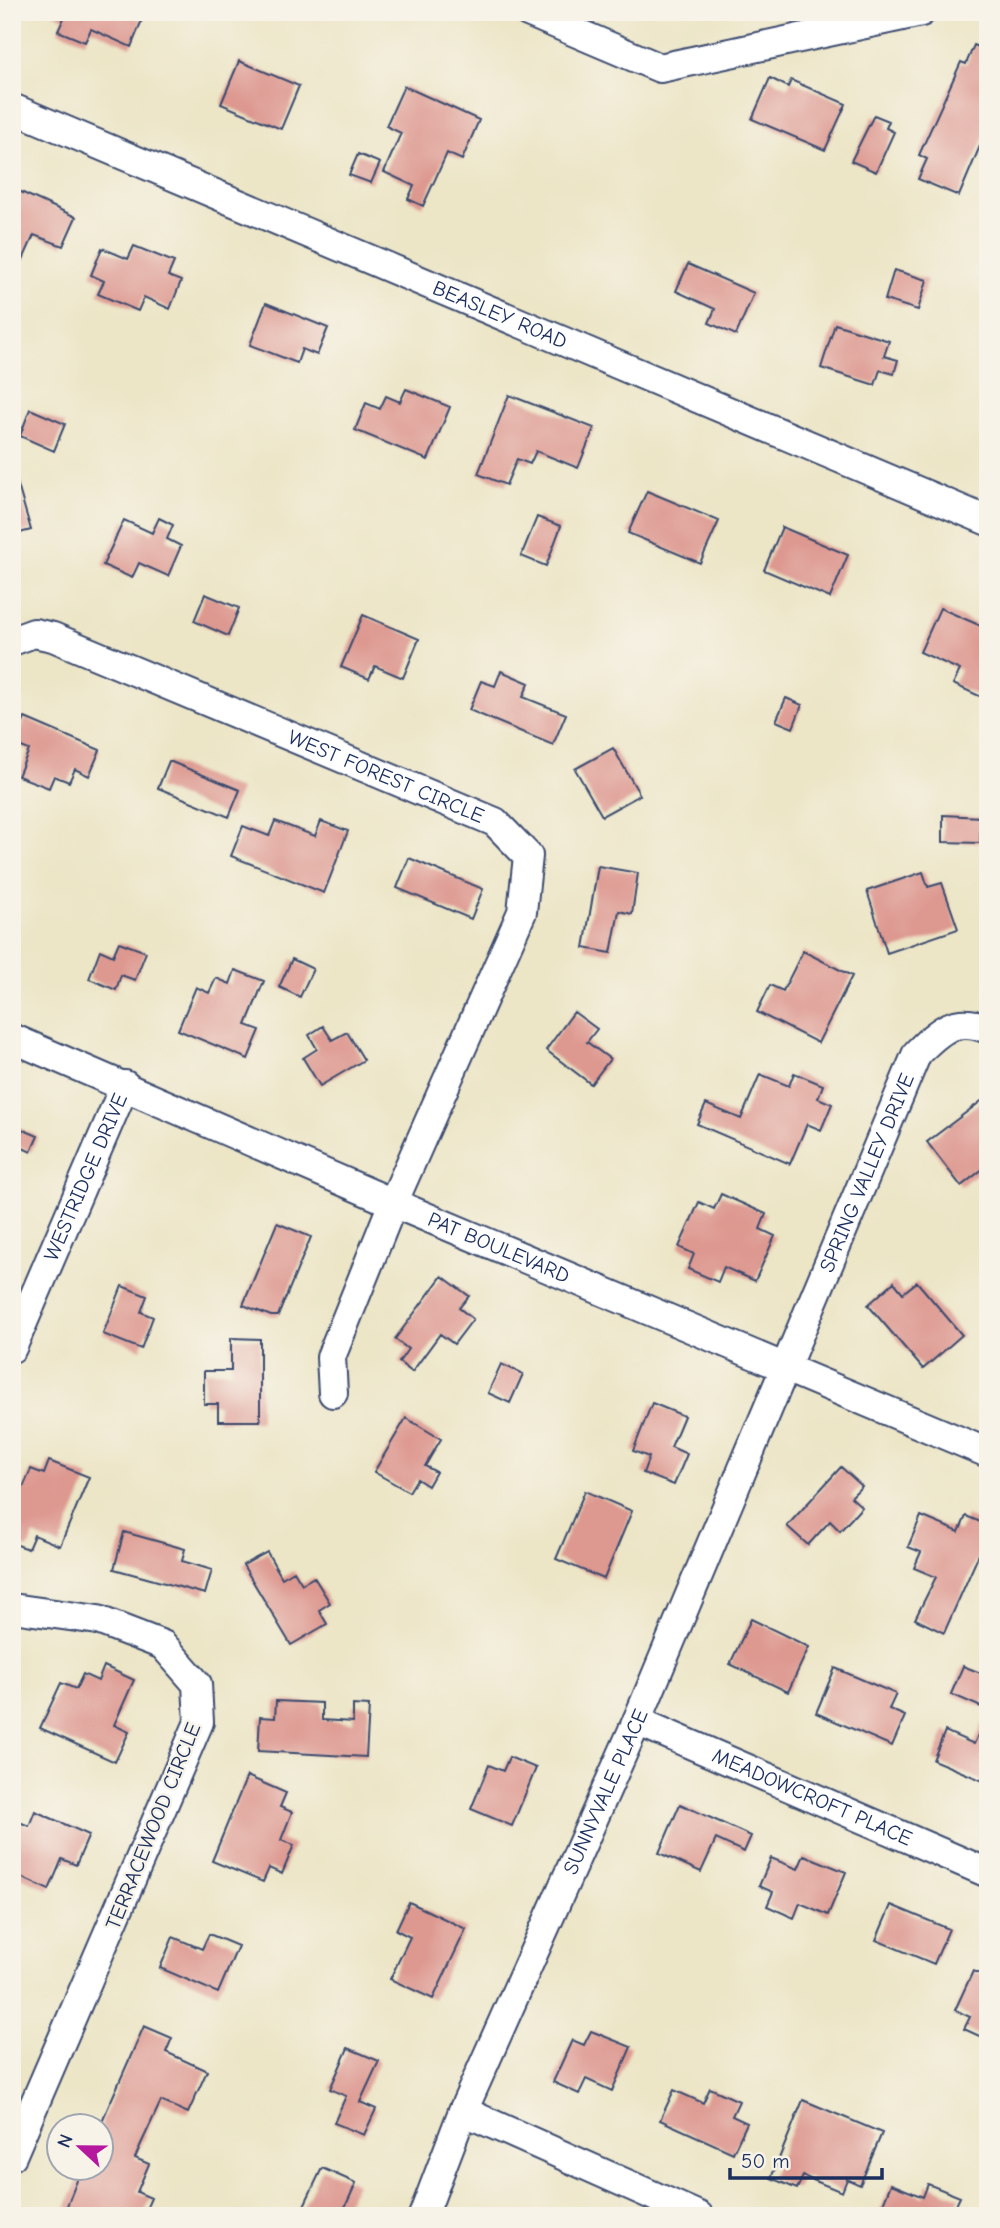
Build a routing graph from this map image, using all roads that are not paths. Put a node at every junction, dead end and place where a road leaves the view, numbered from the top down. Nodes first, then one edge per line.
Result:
1 (528, 12) edge
2 (921, 12) edge
3 (12, 108) edge
4 (988, 521) edge
5 (12, 641) edge
6 (988, 1029) edge
7 (12, 1038) edge
8 (125, 1085) junction
9 (393, 1203) junction
10 (12, 1348) edge
11 (786, 1368) junction
12 (332, 1392) dead end
13 (988, 1452) edge
14 (12, 1608) edge
15 (637, 1721) junction
16 (988, 1873) edge
17 (463, 2110) junction
18 (12, 2156) edge
19 (423, 2216) edge
20 (699, 2216) edge

1 - 2 street
3 - 4 street, BEASLEY ROAD
5 - 9 street, WEST FOREST CIRCLE
6 - 11 street, SPRING VALLEY DRIVE
7 - 8 street, PAT BOULEVARD
8 - 9 street, PAT BOULEVARD
8 - 10 street, WESTRIDGE DRIVE
9 - 11 street, PAT BOULEVARD
9 - 12 street, WEST FOREST CIRCLE
11 - 13 street, PAT BOULEVARD
11 - 15 street, SUNNYVALE PLACE
14 - 18 street, TERRACEWOOD CIRCLE
15 - 16 street, MEADOWCROFT PLACE
15 - 17 street, SUNNYVALE PLACE
17 - 19 street, SUNNYVALE PLACE
17 - 20 street

